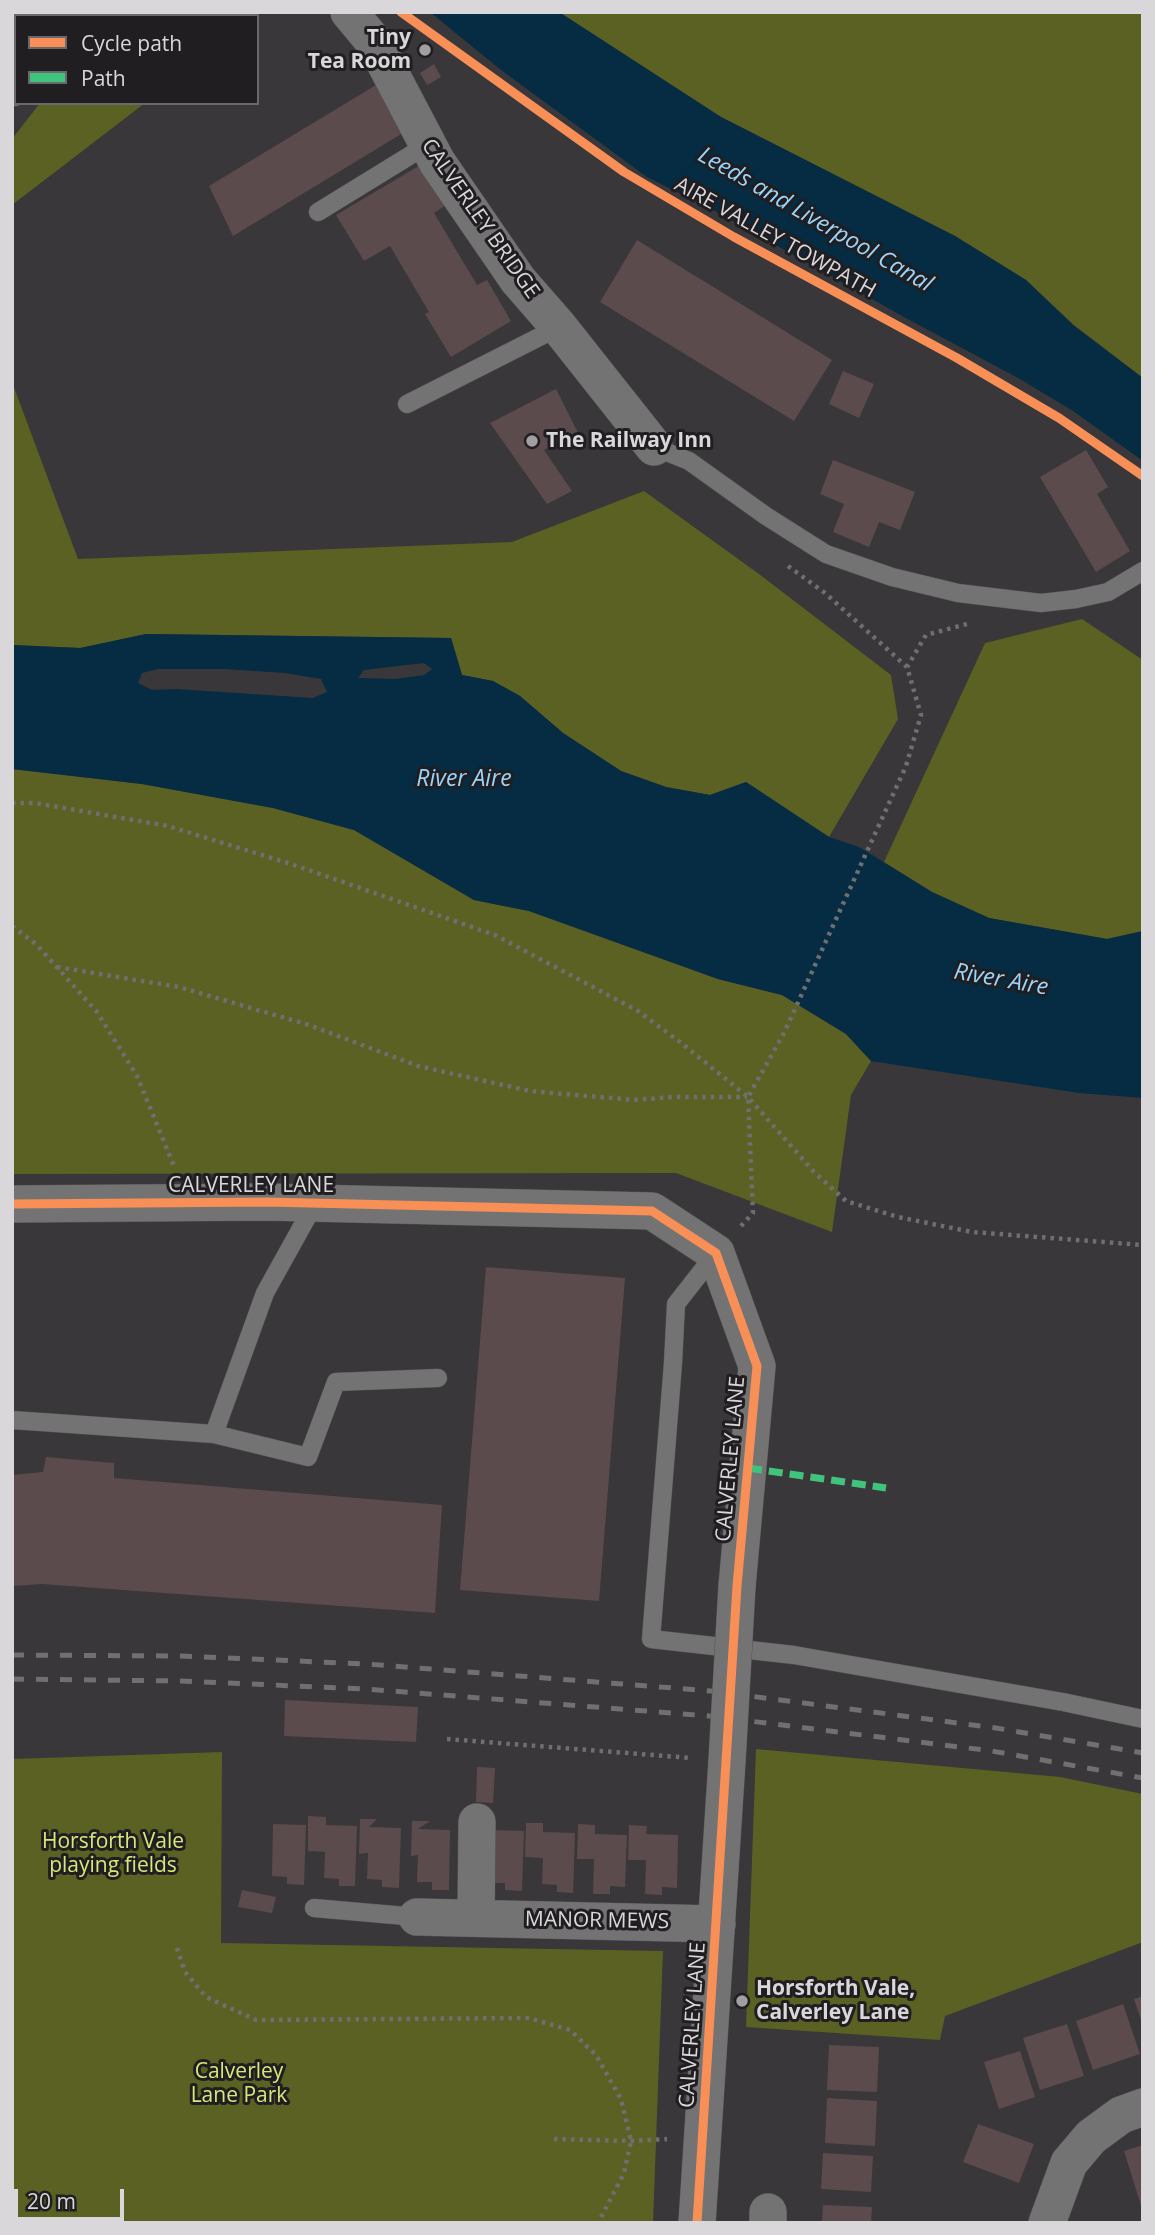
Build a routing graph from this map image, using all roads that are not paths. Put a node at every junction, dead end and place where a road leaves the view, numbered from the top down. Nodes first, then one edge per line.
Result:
1 (349, 12) edge
2 (427, 145) junction
3 (318, 212) dead end
4 (559, 327) junction
5 (407, 404) dead end
6 (654, 447) joint
7 (1143, 571) edge
8 (315, 1203) junction
9 (12, 1204) edge
10 (716, 1252) junction
11 (438, 1378) dead end
12 (12, 1420) edge
13 (214, 1433) junction
14 (1143, 1719) edge
15 (477, 1822) dead end
16 (314, 1908) dead end
17 (417, 1917) joint
18 (476, 1918) junction
19 (717, 1924) junction
20 (1143, 2107) edge
21 (697, 2223) edge
22 (1047, 2223) edge

1 - 2 street, CALVERLEY BRIDGE
2 - 3 lane
2 - 4 street, CALVERLEY BRIDGE
4 - 5 lane
4 - 6 street, CALVERLEY BRIDGE
6 - 7 lane
8 - 9 street, CALVERLEY LANE
8 - 10 street, CALVERLEY LANE
8 - 13 lane
10 - 14 lane
10 - 19 street, CALVERLEY LANE, bridge
11 - 13 lane
12 - 13 lane
15 - 18 street
16 - 17 lane
17 - 18 street, MANOR MEWS
18 - 19 street, MANOR MEWS
19 - 21 street, CALVERLEY LANE
20 - 22 street

